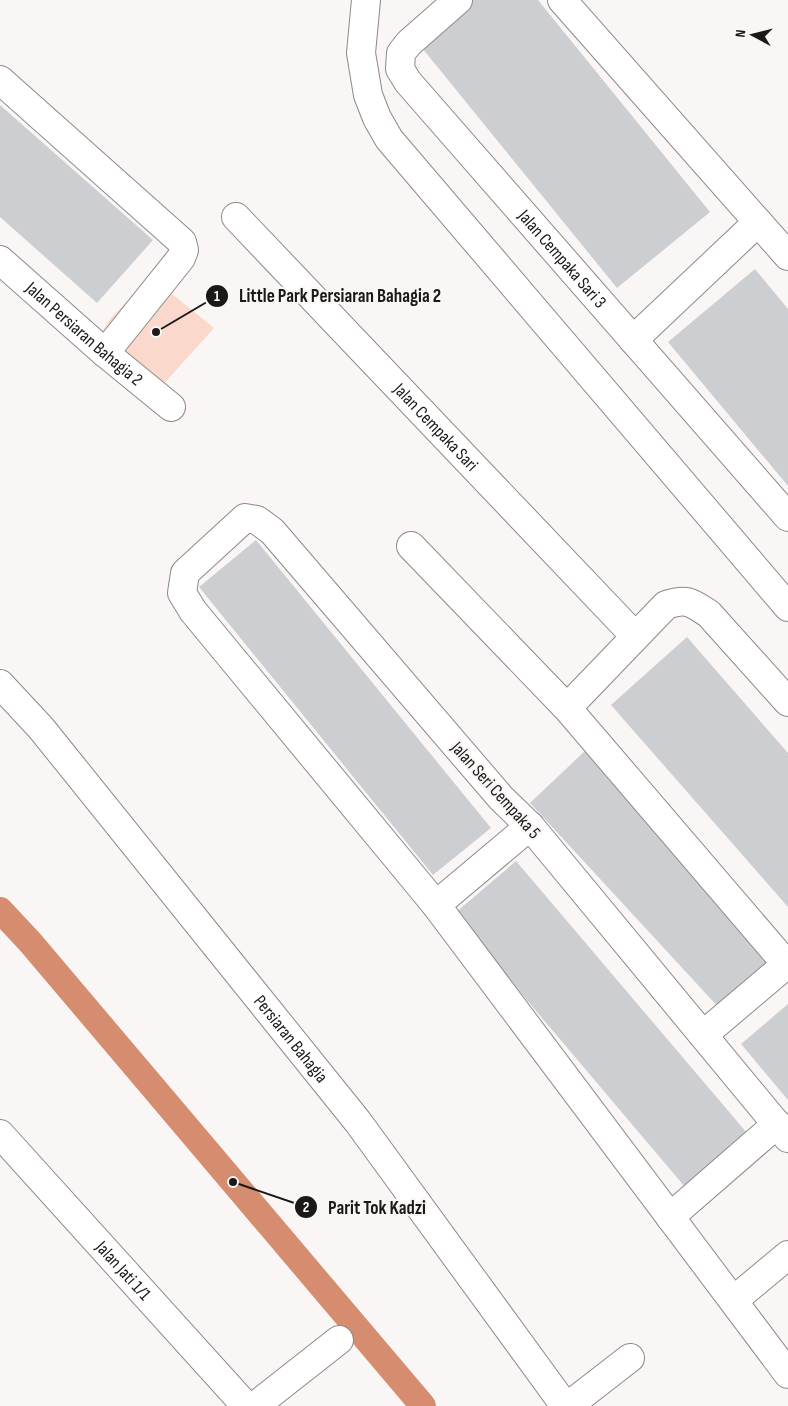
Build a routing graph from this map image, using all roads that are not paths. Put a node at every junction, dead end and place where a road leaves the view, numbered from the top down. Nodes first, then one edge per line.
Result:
1 (366, 0) edge
2 (458, 0) edge
3 (562, 0) edge
4 (0, 80) edge
5 (236, 217) dead end
6 (758, 222) junction
7 (788, 256) edge
8 (0, 260) edge
9 (633, 340) junction
10 (105, 353) junction
11 (171, 407) dead end
12 (788, 517) edge
13 (411, 546) dead end
14 (788, 607) edge
15 (635, 636) junction
16 (0, 684) edge
17 (788, 702) edge
18 (567, 708) junction
19 (530, 826) junction
20 (436, 905) junction
21 (787, 965) edge
22 (703, 1035) junction
23 (782, 1131) edge
24 (0, 1134) edge
25 (670, 1217) junction
26 (788, 1255) edge
27 (734, 1300) junction
28 (339, 1340) dead end
29 (630, 1358) dead end
30 (788, 1374) edge
31 (246, 1406) edge
32 (256, 1406) edge
33 (566, 1406) edge

1 - 14 street
2 - 9 street, Jalan Cempaka Sari 3
3 - 6 street
4 - 10 street
5 - 15 street, Jalan Cempaka Sari
6 - 7 street
6 - 9 street
8 - 10 street, Jalan Persiaran Bahagia 2
9 - 12 street, Jalan Cempaka Sari 3
10 - 11 street, Jalan Persiaran Bahagia 2
13 - 18 street
15 - 17 street
15 - 18 street
16 - 33 street, Persiaran Bahagia
18 - 21 street
19 - 20 street
19 - 20 street, Jalan Seri Cempaka 5
19 - 22 street, Jalan Seri Cempaka 5
20 - 25 street
21 - 22 street
22 - 23 street, Jalan Seri Cempaka 5
23 - 25 street
24 - 31 street, Jalan Jati 1/1
25 - 27 street
26 - 27 street
27 - 30 street
28 - 32 street
29 - 33 street

